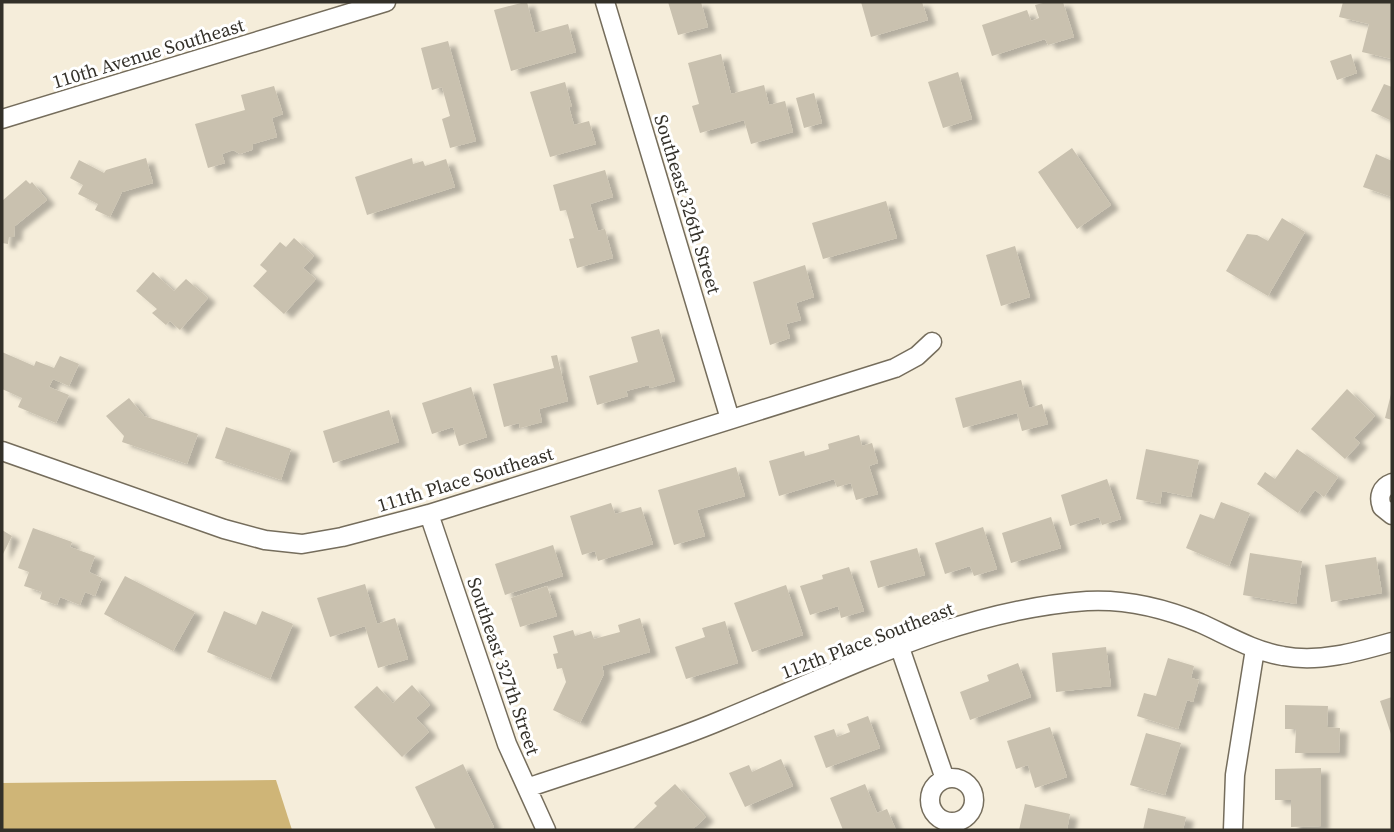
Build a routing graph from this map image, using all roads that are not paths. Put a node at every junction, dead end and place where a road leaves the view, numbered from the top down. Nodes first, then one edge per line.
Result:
1 (386, 2) edge
2 (606, 2) edge
3 (2, 120) edge
4 (932, 342) dead end
5 (730, 419) junction
6 (2, 451) edge
7 (1392, 483) edge
8 (429, 514) junction
9 (1392, 515) edge
10 (1392, 642) edge
11 (899, 645) junction
12 (1255, 649) junction
13 (944, 779) dead end
14 (527, 788) junction
15 (547, 830) edge
16 (1233, 830) edge

1 - 3 street, 110th Avenue Southeast
2 - 5 street, Southeast 326th Street
4 - 5 street, 111th Place Southeast
5 - 8 street, 111th Place Southeast
6 - 8 street, 111th Place Southeast
7 - 9 street
8 - 14 street, Southeast 327th Street
10 - 12 street, 112th Place Southeast
11 - 12 street, 112th Place Southeast
11 - 13 street
11 - 14 street, 112th Place Southeast
12 - 16 street
14 - 15 street, Southeast 327th Street

